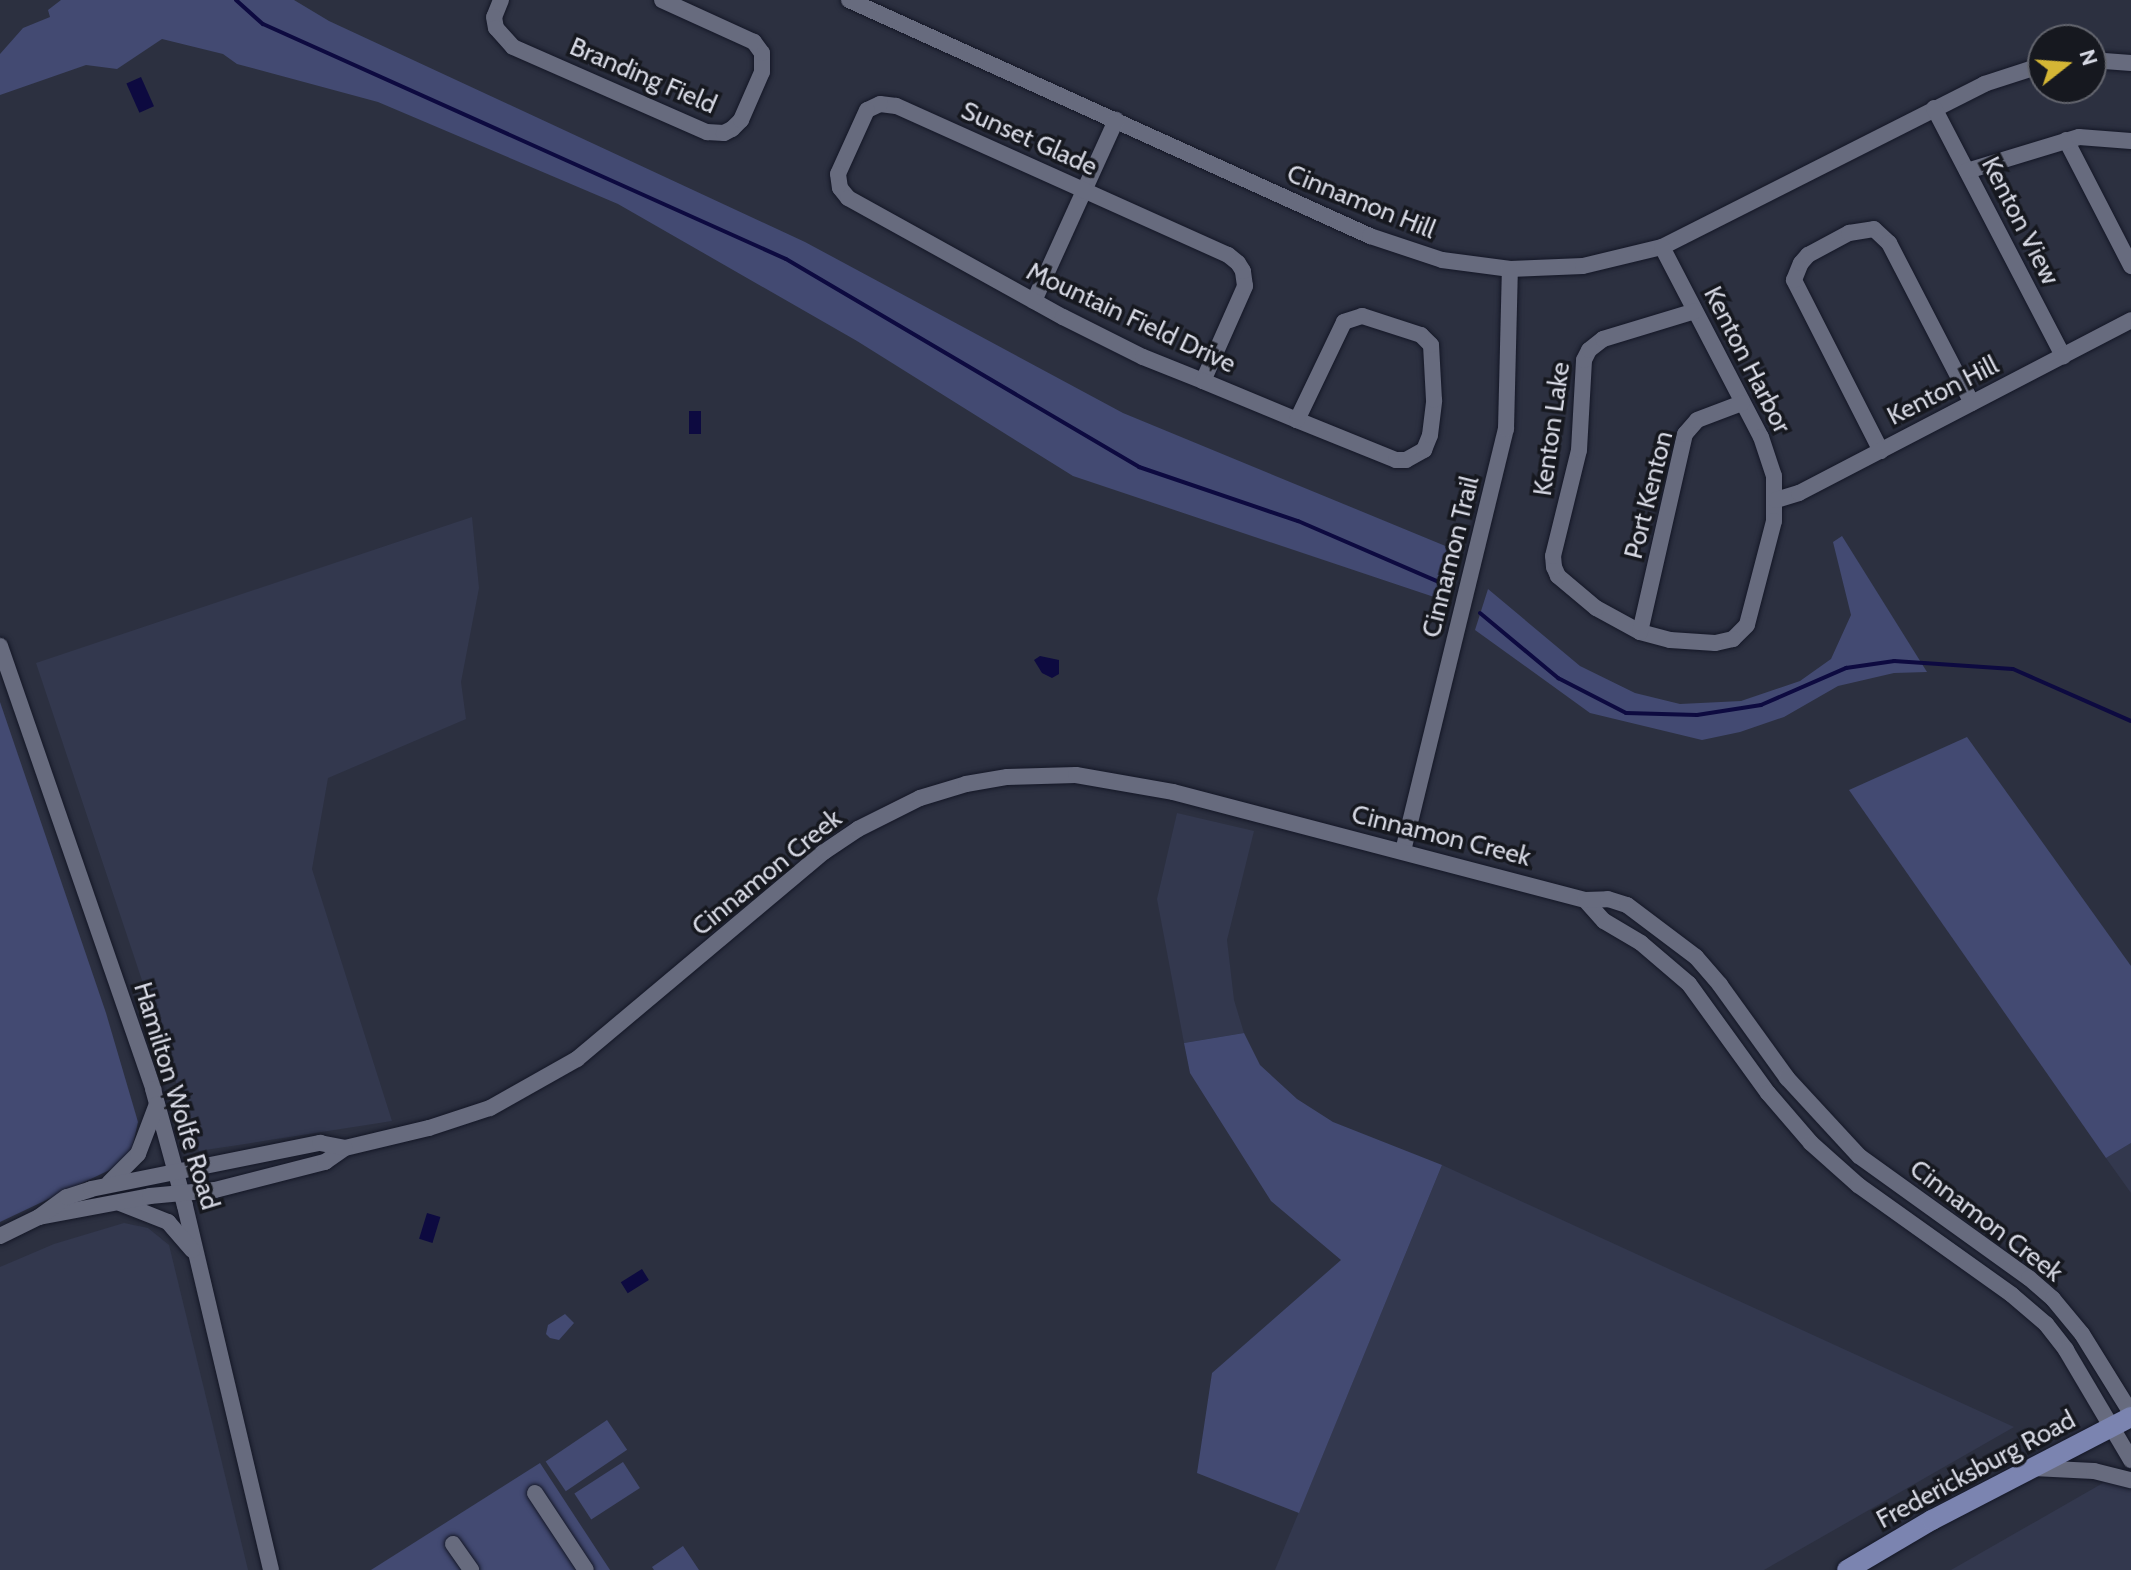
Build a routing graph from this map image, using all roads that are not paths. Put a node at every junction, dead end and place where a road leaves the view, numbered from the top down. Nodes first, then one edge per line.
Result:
1 (501, 0) edge
2 (662, 0) edge
3 (849, 0) edge
4 (2107, 61) edge
5 (2131, 63) edge
6 (2027, 70) edge
7 (1934, 108) junction
8 (1116, 120) junction
9 (2066, 140) junction
10 (2131, 141) edge
11 (1967, 171) junction
12 (840, 188) joint
13 (1083, 190) junction
14 (1662, 247) junction
15 (2131, 266) edge
16 (1510, 269) junction
17 (1034, 301) junction
18 (1695, 311) junction
19 (2131, 320) edge
20 (2063, 356) junction
21 (1203, 381) junction
22 (1742, 403) junction
23 (1972, 403) junction
24 (1297, 420) junction
25 (1881, 451) junction
26 (1776, 500) junction
27 (1640, 632) junction
28 (0, 646) edge
29 (1403, 851) junction
30 (1585, 900) junction
31 (1655, 923) junction
32 (1641, 943) junction
33 (157, 1104) junction
34 (345, 1148) junction
35 (176, 1172) junction
36 (106, 1185) junction
37 (181, 1193) junction
38 (119, 1203) junction
39 (39, 1217) junction
40 (0, 1236) edge
41 (197, 1256) junction
42 (2008, 1262) junction
43 (1993, 1282) junction
44 (2131, 1415) edge
45 (2111, 1427) junction
46 (2131, 1460) edge
47 (2033, 1468) junction
48 (2131, 1480) edge
49 (535, 1493) dead end
50 (453, 1544) dead end
51 (271, 1570) edge
52 (471, 1570) edge
53 (586, 1570) edge
54 (1847, 1570) edge

1 - 2 street, Branding Field
3 - 8 street, Cinnamon Hill
4 - 5 street
6 - 7 street, Cinnamon Hill
7 - 11 street, Kenton View
7 - 14 street, Cinnamon Hill
8 - 13 street
8 - 16 street, Cinnamon Hill
9 - 10 street
9 - 11 street
9 - 15 street
11 - 20 street, Kenton View
12 - 13 street, Sunset Glade
12 - 17 street, Mountain Field Drive
13 - 17 street
13 - 21 street, Sunset Glade
14 - 16 street, Cinnamon Hill
14 - 18 street, Kenton Harbor
16 - 29 street, Cinnamon Trail
17 - 21 street, Mountain Field Drive
18 - 22 street, Kenton Harbor
18 - 27 street, Kenton Lake
19 - 20 street, Kenton Hill
20 - 23 street, Kenton Hill
21 - 24 street, Mountain Field Drive
22 - 26 street, Kenton Harbor
22 - 27 street, Port Kenton
23 - 25 street, Kenton Hill
23 - 25 street
24 - 24 street, Mountain Field Drive
25 - 26 street, Kenton Hill
26 - 27 street, Kenton Harbor
28 - 33 street, Hamilton Wolfe Road
29 - 30 street, Cinnamon Creek
29 - 34 street, Cinnamon Creek
30 - 31 street, Cinnamon Creek
30 - 32 street, Cinnamon Creek
31 - 32 street
31 - 42 street, Cinnamon Creek
32 - 43 street, Cinnamon Creek
33 - 35 street, Hamilton Wolfe Road
33 - 36 street
34 - 35 street, Cinnamon Creek
34 - 37 street, Cinnamon Creek
35 - 36 street, Cinnamon Creek
35 - 37 street, Hamilton Wolfe Road
36 - 39 street, Cinnamon Creek
37 - 38 street, Cinnamon Creek
37 - 41 street, Hamilton Wolfe Road
38 - 39 street, Cinnamon Creek
38 - 41 street
39 - 40 street
41 - 51 street, Hamilton Wolfe Road
42 - 43 street
42 - 44 street, Cinnamon Creek
43 - 45 street, Cinnamon Creek
44 - 45 main road, Fredericksburg Road
45 - 46 street, Cinnamon Creek
45 - 47 main road, Fredericksburg Road
47 - 48 street
47 - 54 main road, Fredericksburg Road
49 - 53 street
50 - 52 street

